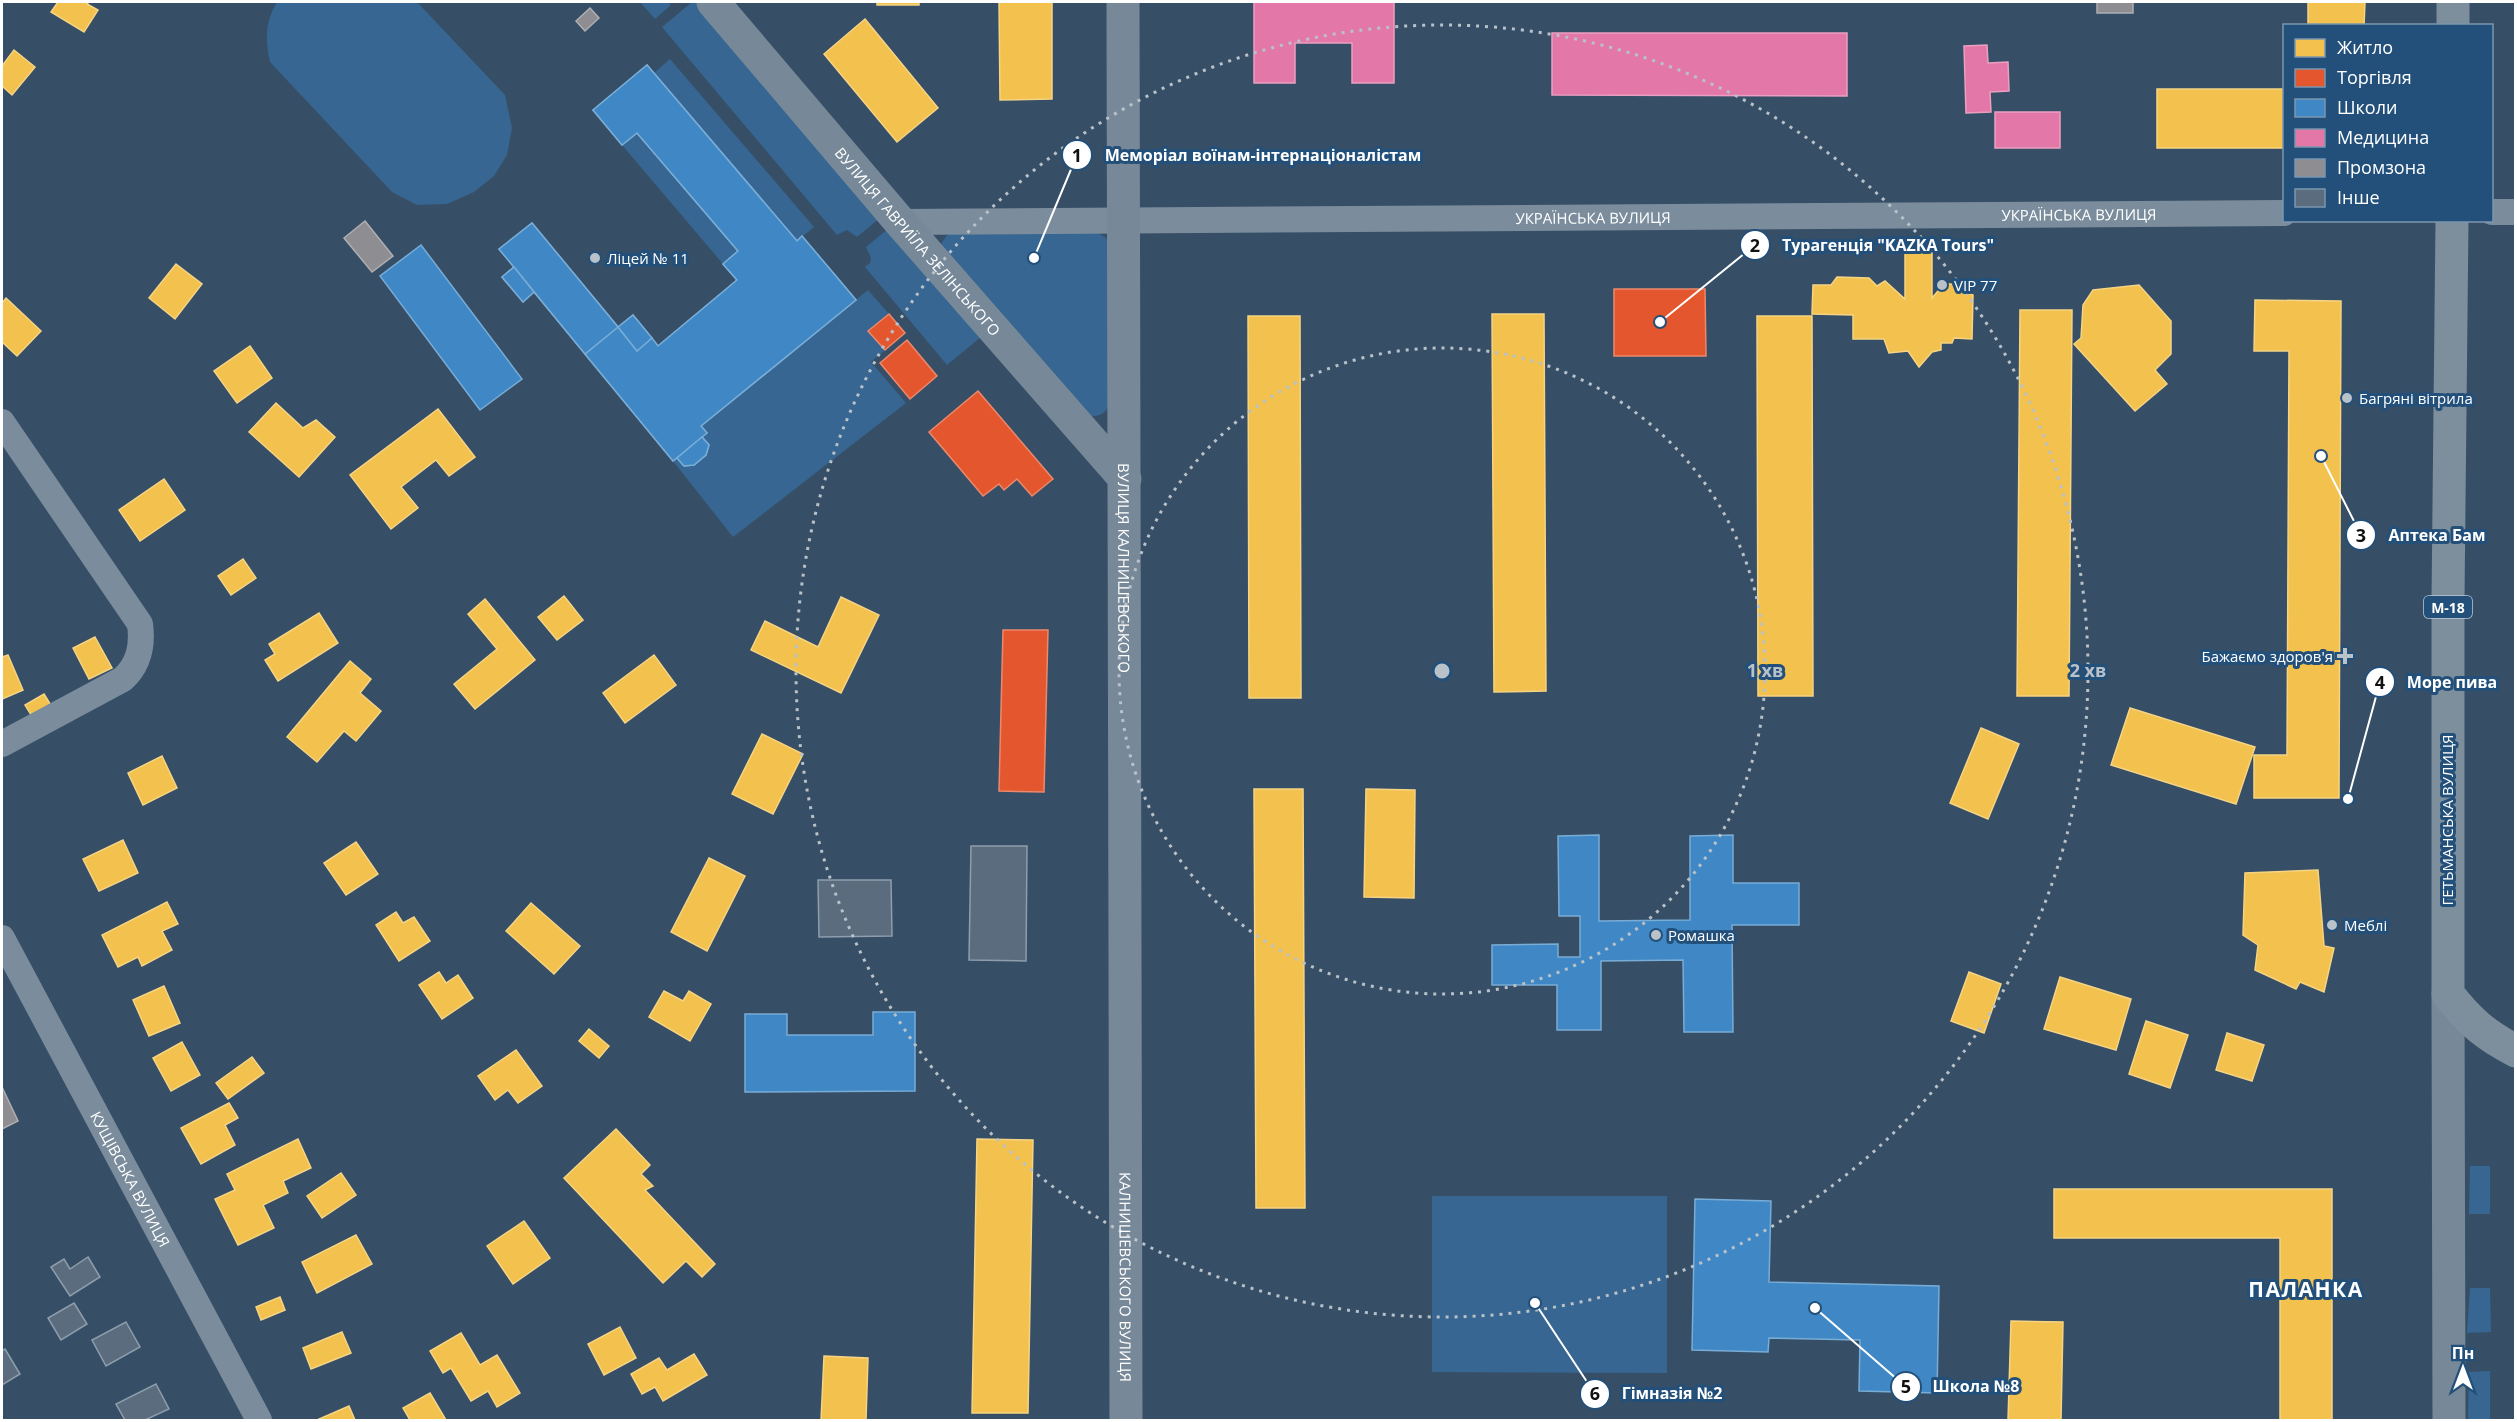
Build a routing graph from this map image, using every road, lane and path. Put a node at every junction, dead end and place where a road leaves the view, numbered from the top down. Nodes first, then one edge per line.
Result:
1 (713, 2) edge
2 (1123, 2) edge
3 (2453, 2) edge
4 (2453, 24) edge
5 (2493, 212) edge
6 (2516, 212) edge
7 (2283, 213) edge
8 (1123, 221) junction
9 (900, 222) junction
10 (2452, 222) edge
11 (2, 422) edge
12 (1125, 479) junction
13 (2, 744) edge
14 (2, 938) edge
15 (2448, 994) junction
16 (2516, 1051) edge
17 (1126, 1134) joint
18 (259, 1420) edge
19 (1126, 1420) edge
20 (2449, 1420) edge

1 - 9 street, ВУЛИЦЯ ГАВРИЇЛА ЗЕЛІНСЬКОГО
2 - 8 street, ВУЛИЦЯ КАЛНИШЕВСЬКОГО
3 - 4 highway
5 - 6 street
7 - 8 street, УКРАЇНСЬКА ВУЛИЦЯ
8 - 9 street, УКРАЇНСЬКА ВУЛИЦЯ
8 - 12 street, ВУЛИЦЯ КАЛНИШЕВСЬКОГО
9 - 12 street, ВУЛИЦЯ ГАВРИЇЛА ЗЕЛІНСЬКОГО
10 - 15 highway, ГЕТЬМАНСЬКА ВУЛИЦЯ / М-18
11 - 13 street
12 - 17 street, ВУЛИЦЯ КАЛНИШЕВСЬКОГО
14 - 18 street, КУЩІВСЬКА ВУЛИЦЯ
15 - 16 highway
15 - 20 street, ГЕТЬМАНСЬКА ВУЛИЦЯ
17 - 19 street, КАЛНИШЕВСЬКОГО ВУЛИЦЯ

